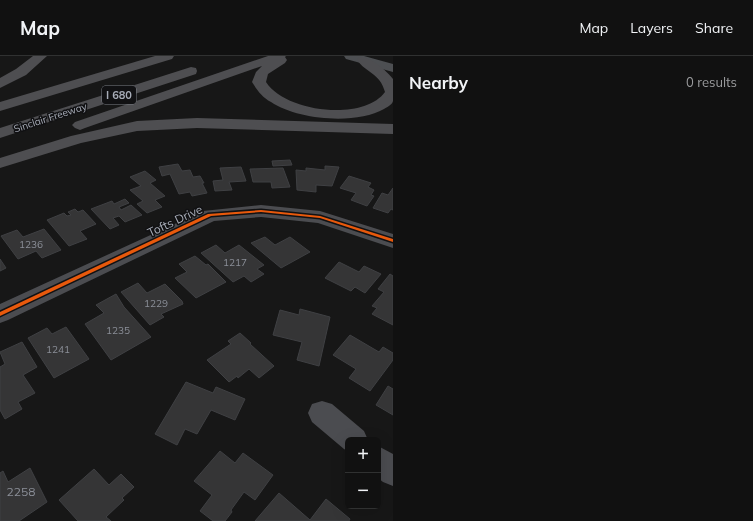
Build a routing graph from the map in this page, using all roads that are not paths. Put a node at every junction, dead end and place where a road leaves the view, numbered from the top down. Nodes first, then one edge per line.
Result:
1 (41, 56) edge
2 (128, 56) edge
3 (168, 56) edge
4 (280, 56) edge
5 (289, 56) edge
6 (356, 58) edge
7 (200, 68) dead end
8 (393, 68) edge
9 (0, 84) edge
10 (30, 85) dead end
11 (15, 89) dead end
12 (0, 93) edge
13 (0, 107) edge
14 (393, 129) edge
15 (0, 133) edge
16 (0, 153) edge
17 (0, 163) edge
18 (393, 241) edge
19 (0, 314) edge
20 (322, 413) dead end
21 (350, 437) edge
22 (381, 462) edge
23 (393, 472) edge

1 - 9 highway
2 - 10 highway
3 - 13 highway, Sinclair Freeway / I 680
4 - 16 highway
5 - 6 highway
6 - 8 main road
7 - 15 highway, Sinclair Freeway / I 680
11 - 12 highway
14 - 17 highway
18 - 19 street, Tofts Drive
20 - 21 street
22 - 23 street

